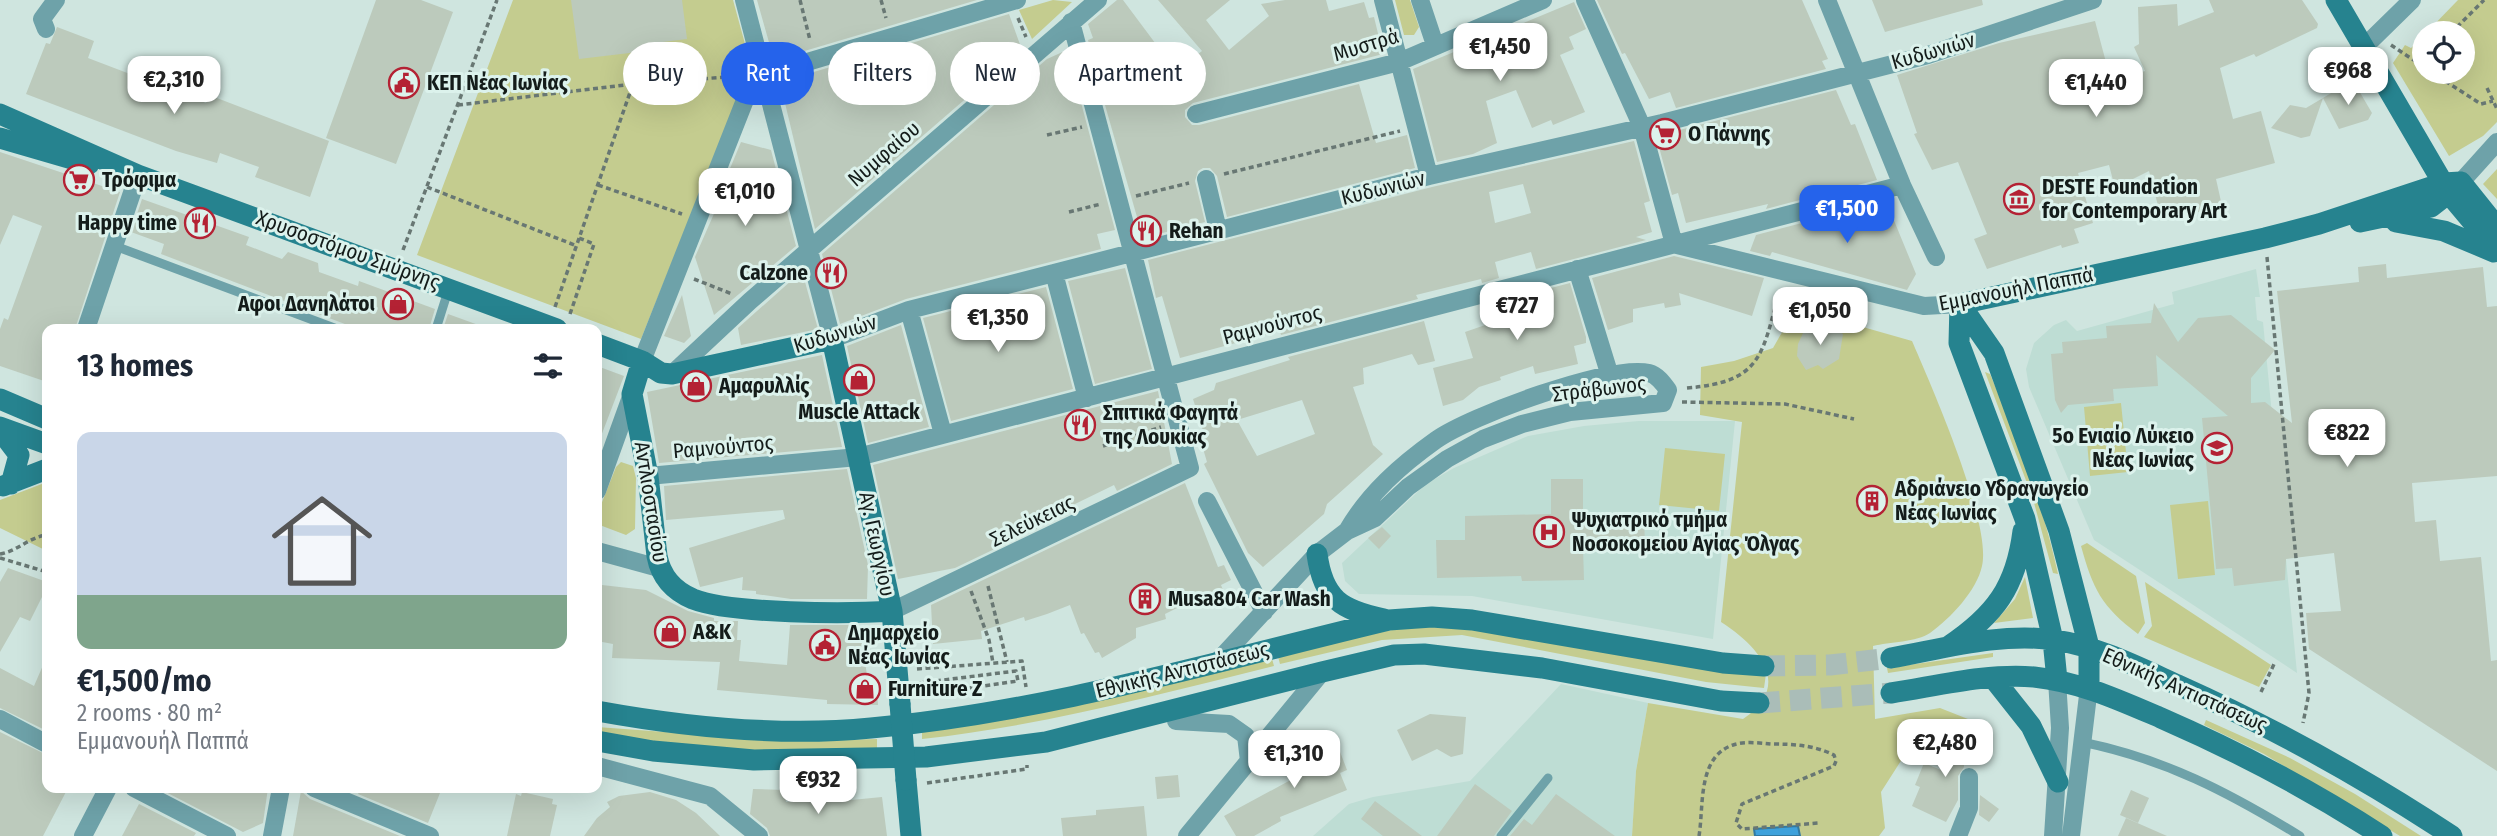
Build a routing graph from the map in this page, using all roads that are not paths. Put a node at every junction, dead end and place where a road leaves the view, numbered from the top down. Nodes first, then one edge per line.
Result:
1 (56, 0) edge
2 (744, 0) edge
3 (1098, 0) edge
4 (1383, 0) edge
5 (1420, 0) edge
6 (1543, 0) edge
7 (1585, 0) edge
8 (1827, 0) edge
9 (2093, 0) edge
10 (2336, 0) edge
11 (2412, 0) edge
12 (1014, 1) edge
13 (1071, 22) junction
14 (46, 29) dead end
15 (2370, 41) junction
16 (755, 42) edge
17 (1076, 42) edge
18 (1434, 45) junction
19 (814, 60) edge
20 (1399, 62) junction
21 (1855, 71) junction
22 (743, 105) edge
23 (771, 105) edge
24 (1092, 105) edge
25 (0, 114) edge
26 (1196, 114) dead end
27 (1642, 127) junction
28 (0, 138) edge
29 (2497, 142) edge
30 (138, 175) junction
31 (1429, 176) junction
32 (1206, 179) road end
33 (1902, 185) junction
34 (2451, 187) junction
35 (2372, 220) junction
36 (2319, 224) junction
37 (2497, 228) edge
38 (1218, 230) junction
39 (1674, 244) junction
40 (115, 246) junction
41 (810, 250) junction
42 (2497, 252) edge
43 (1131, 253) junction
44 (1936, 257) dead end
45 (1577, 270) junction
46 (1054, 272) junction
47 (450, 287) junction
48 (1960, 304) junction
49 (909, 310) junction
50 (88, 324) edge
51 (324, 324) edge
52 (438, 324) edge
53 (558, 324) edge
54 (832, 338) junction
55 (602, 346) edge
56 (642, 360) junction
57 (672, 374) junction
58 (1610, 376) junction
59 (1164, 377) junction
60 (632, 394) junction
61 (1087, 398) junction
62 (0, 399) edge
63 (42, 417) edge
64 (0, 429) edge
65 (943, 434) junction
66 (42, 442) edge
67 (858, 457) junction
68 (42, 471) edge
69 (648, 476) junction
70 (602, 477) edge
71 (5, 486) edge
72 (1207, 501) dead end
73 (2025, 519) junction
74 (1347, 531) junction
75 (602, 552) edge
76 (1317, 554) junction
77 (659, 568) junction
78 (892, 611) junction
79 (1264, 612) junction
80 (1389, 620) junction
81 (2053, 640) junction
82 (1946, 648) junction
83 (2089, 648) junction
84 (1891, 658) tunnel mouth
85 (1217, 662) junction
86 (1764, 666) tunnel mouth
87 (1322, 671) junction
88 (1993, 678) junction
89 (2057, 680) junction
90 (2089, 687) junction
91 (1891, 692) tunnel mouth
92 (1759, 703) tunnel mouth
93 (602, 712) edge
94 (0, 719) edge
95 (1176, 721) dead end
96 (42, 741) edge
97 (2081, 741) junction
98 (602, 742) edge
99 (1249, 761) junction
100 (602, 767) edge
101 (1969, 777) dead end
102 (1548, 778) dead end
103 (2058, 782) junction
104 (105, 793) edge
105 (144, 793) edge
106 (280, 793) edge
107 (326, 793) edge
108 (83, 836) edge
109 (227, 836) edge
110 (272, 836) edge
111 (430, 836) edge
112 (759, 836) edge
113 (911, 836) edge
114 (1187, 836) edge
115 (1502, 836) edge
116 (1958, 836) edge
117 (2053, 836) edge
118 (2071, 836) edge
119 (2300, 836) edge
120 (2382, 836) edge
121 (2452, 836) edge

1 - 14 street
2 - 16 street
3 - 13 street, Νυμφαίου
4 - 20 street
5 - 18 street
6 - 18 street, Μυστρά
7 - 27 street
8 - 21 street
9 - 21 street, Κυδωνιών
10 - 15 main road
11 - 15 street
12 - 19 street
13 - 17 street
13 - 41 street, Νυμφαίου
15 - 34 main road
18 - 20 street, Μυστρά
20 - 26 street, Μυστρά
20 - 31 street
21 - 27 street, Κυδωνιών
21 - 33 street
22 - 56 street
23 - 41 street
24 - 43 street
25 - 30 main road, Χρυσοστόμου Σμύρνης
27 - 31 street, Κυδωνιών
27 - 39 street
28 - 30 main road, Χρυσοστόμου Σμύρνης
29 - 34 street
30 - 40 street
30 - 47 main road, Χρυσοστόμου Σμύρνης
31 - 38 street, Κυδωνιών
32 - 38 street
33 - 39 street, Ραμνούντος
33 - 44 street
34 - 35 main road, Εμμανουήλ Παππά
34 - 36 main road, Εμμανουήλ Παππά
34 - 37 main road
34 - 42 main road
35 - 36 main road, Εμμανουήλ Παππά
35 - 42 main road
36 - 48 main road, Εμμανουήλ Παππά
38 - 43 street, Κυδωνιών
39 - 45 street, Ραμνούντος
39 - 48 street, Εμμανουήλ Παππά
40 - 50 street
40 - 51 lane
41 - 54 street
41 - 57 street, Νυμφαίου
43 - 46 street, Κυδωνιών
43 - 59 street
45 - 58 street
45 - 59 street, Ραμνούντος
46 - 49 street, Κυδωνιών
46 - 61 street
47 - 52 lane
47 - 53 main road, Χρυσοστόμου Σμύρνης
48 - 73 main road
48 - 83 main road
49 - 54 street, Κυδωνιών
49 - 65 street
54 - 57 main road, Κυδωνιών
54 - 67 main road, Αγ. Γεωργίου
55 - 56 main road
56 - 57 main road
56 - 60 main road, Αντλιοστασίου
58 - 74 street, Στράβωνος
58 - 74 street, Στράβωνος
59 - 61 street, Ραμνούντος
59 - 78 street, Σελεύκειας
60 - 69 main road, Αντλιοστασίου
60 - 70 street
61 - 65 street, Ραμνούντος
62 - 63 main road
64 - 66 main road
64 - 71 main road
65 - 67 street, Ραμνούντος
67 - 69 street, Ραμνούντος
67 - 78 main road, Αγ. Γεωργίου
68 - 71 main road
69 - 77 main road, Αντλιοστασίου
72 - 79 street
73 - 81 main road
73 - 82 main road
74 - 76 street, Στράβωνος
75 - 77 street
76 - 79 street, Στράβωνος
76 - 80 main road
77 - 78 main road, Αντλιοστασίου
78 - 113 main road, Αγ. Γεωργίου, bridge
79 - 85 street, Στράβωνος
80 - 85 main road, Εθνικής Αντιστάσεως
80 - 86 main road, Εθνικής Αντιστάσεως
81 - 82 main road, Εθνικής Αντιστάσεως
81 - 83 main road, Εθνικής Αντιστάσεως
81 - 89 main road
82 - 84 main road, Εθνικής Αντιστάσεως
83 - 90 main road
83 - 121 main road, Εθνικής Αντιστάσεως
85 - 93 main road, Εθνικής Αντιστάσεως
87 - 92 main road, Εθνικής Αντιστάσεως
87 - 98 main road, Εθνικής Αντιστάσεως
87 - 99 street
88 - 89 main road, Εθνικής Αντιστάσεως
88 - 91 main road, Εθνικής Αντιστάσεως
88 - 103 main road
89 - 90 main road, Εθνικής Αντιστάσεως
89 - 103 street
90 - 97 street
90 - 120 main road, Εθνικής Αντιστάσεως
94 - 96 street
95 - 99 street
97 - 118 street
97 - 119 lane
99 - 114 street
100 - 112 street
101 - 116 street
102 - 115 lane
103 - 117 street
104 - 108 street
105 - 109 street
106 - 110 street
107 - 111 street

